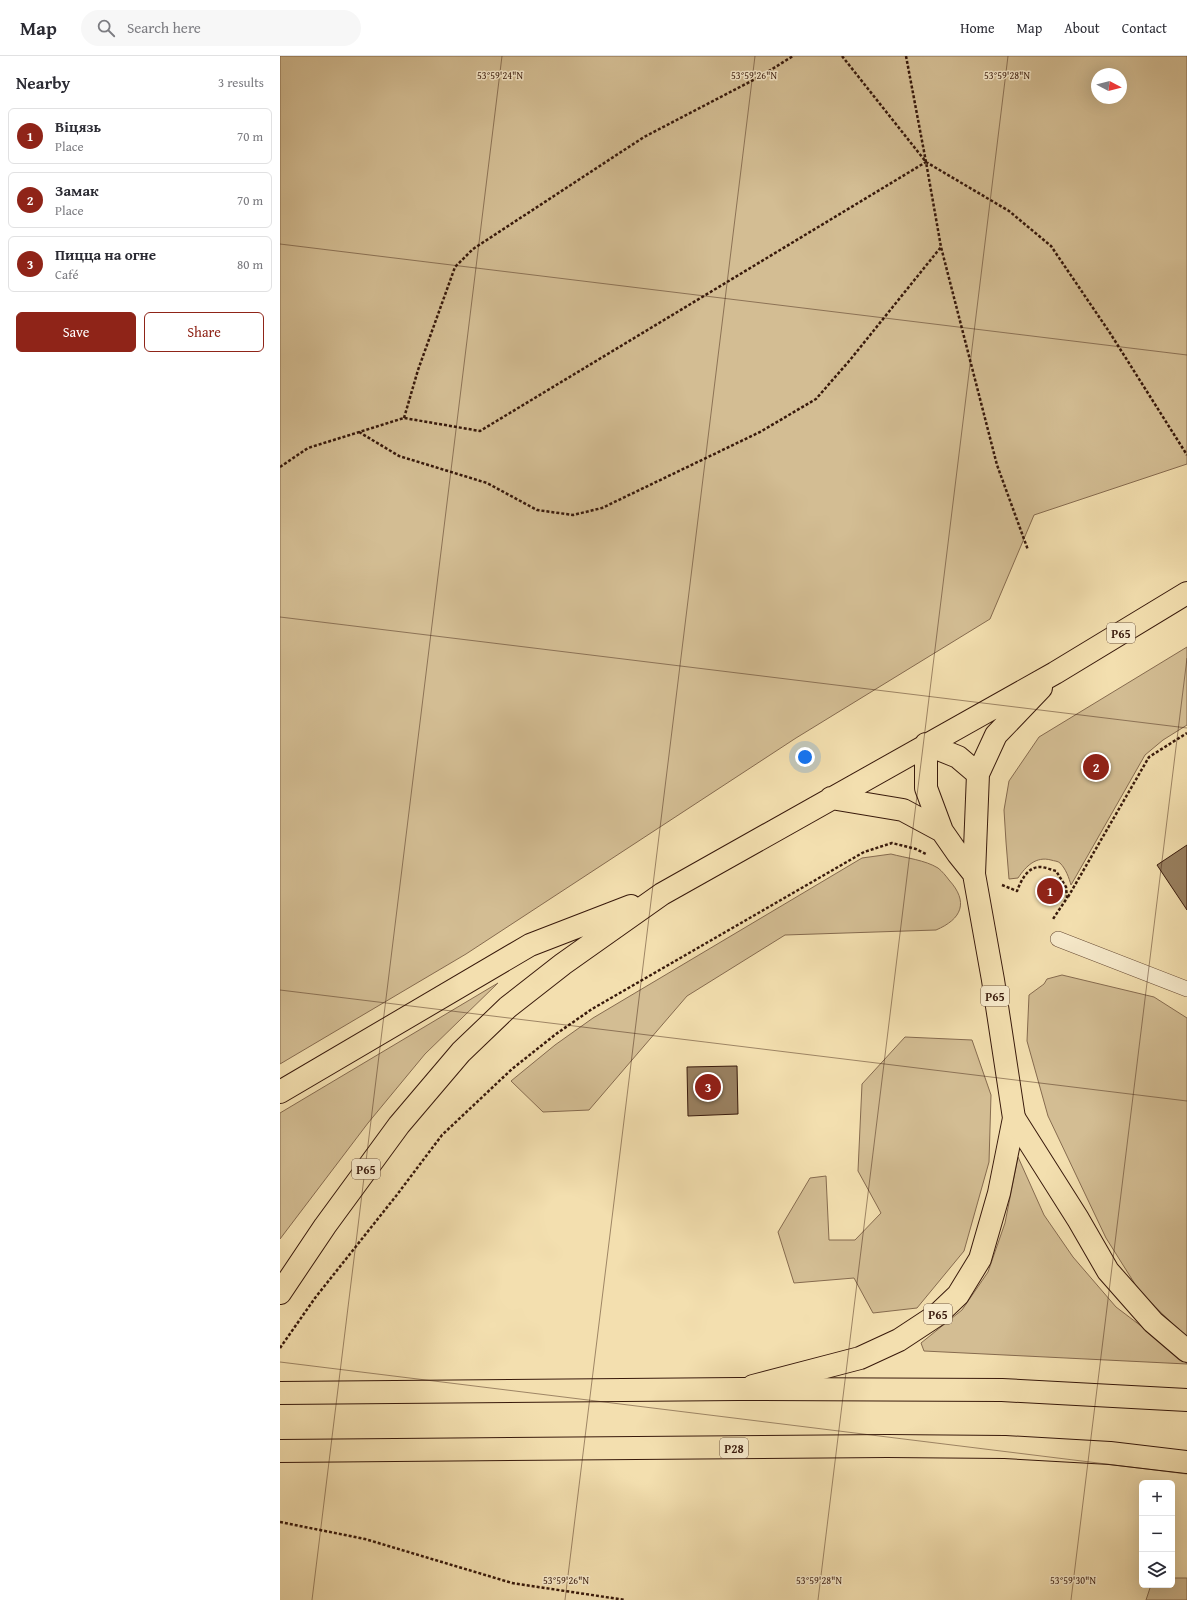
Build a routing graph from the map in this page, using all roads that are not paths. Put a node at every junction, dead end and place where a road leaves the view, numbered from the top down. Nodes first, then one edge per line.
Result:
1 (1187, 593) edge
2 (1056, 673) junction
3 (926, 744) junction
4 (978, 774) junction
5 (831, 798) junction
6 (942, 831) junction
7 (974, 874) junction
8 (662, 894) junction
9 (1058, 939) road end
10 (1184, 985) edge
11 (280, 1092) edge
12 (1014, 1118) junction
13 (280, 1293) edge
14 (1187, 1351) edge
15 (738, 1390) junction
16 (280, 1393) edge
17 (1187, 1400) edge
18 (280, 1451) edge
19 (1187, 1462) edge

1 - 2 main road, Р65
2 - 3 main road, Р65
2 - 4 main road
3 - 4 main road
3 - 5 main road, Р65
3 - 6 main road, Р65
4 - 7 main road, Р65
5 - 6 main road, Р65
5 - 8 main road, Р65
6 - 7 main road, Р65
7 - 12 main road, Р65
8 - 11 main road, Р65
8 - 13 main road, Р65
9 - 10 lane
12 - 14 main road, Р65
12 - 15 main road, Р65
15 - 16 main road
15 - 17 main road
18 - 19 main road, Р28

